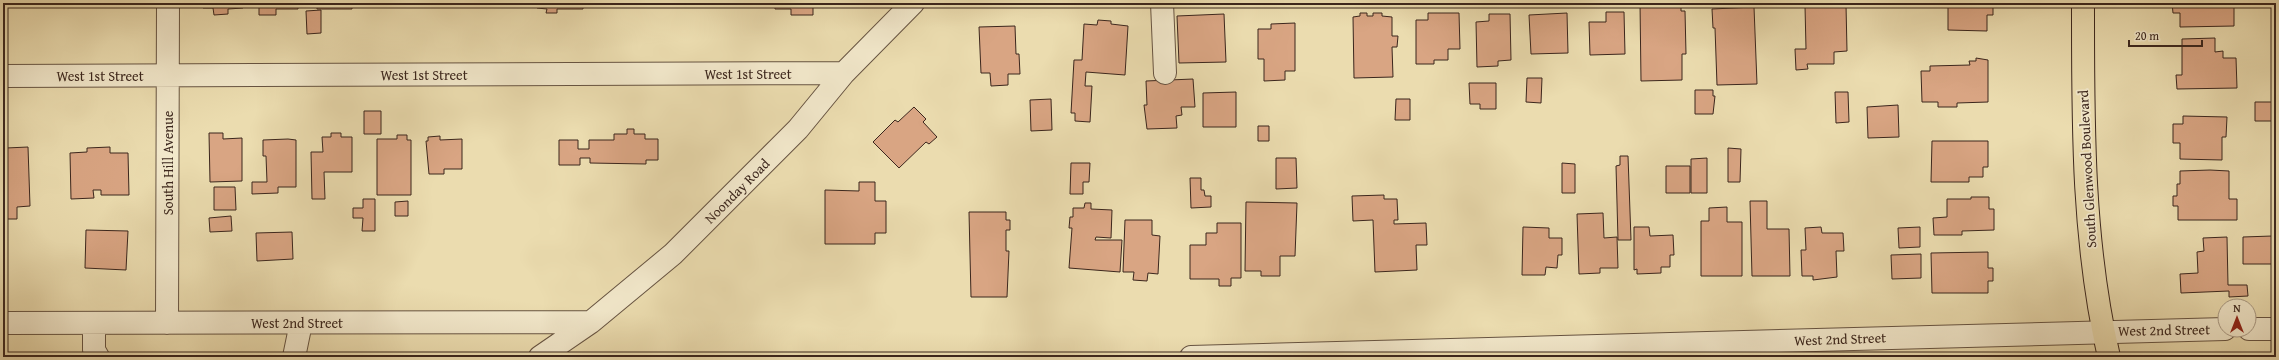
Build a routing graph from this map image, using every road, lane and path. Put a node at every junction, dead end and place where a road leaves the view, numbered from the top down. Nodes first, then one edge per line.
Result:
1 (168, 3) edge
2 (913, 3) edge
3 (1162, 3) edge
4 (2083, 3) edge
5 (844, 73) junction
6 (1165, 73) dead end
7 (3, 76) edge
8 (168, 76) junction
9 (591, 322) junction
10 (3, 323) edge
11 (94, 323) junction
12 (167, 323) junction
13 (301, 323) junction
14 (2217, 329) edge
15 (2257, 329) edge
16 (2276, 329) edge
17 (2103, 331) junction
18 (98, 357) edge
19 (294, 357) edge
20 (540, 357) edge
21 (1191, 357) edge
22 (2109, 357) edge

1 - 8 street, South Hill Avenue
2 - 5 street, Noonday Road
3 - 6 street
4 - 17 main road, South Glenwood Boulevard
5 - 8 street, West 1st Street
5 - 9 street, Noonday Road
7 - 8 street, West 1st Street
8 - 12 street, South Hill Avenue
9 - 13 street, West 2nd Street
9 - 20 street, Noonday Road
10 - 11 street, West 2nd Street
11 - 12 street, West 2nd Street
11 - 18 street
12 - 13 street, West 2nd Street
13 - 19 street
14 - 17 street, West 2nd Street
15 - 16 street
17 - 21 street, West 2nd Street
17 - 22 main road, South Glenwood Boulevard

